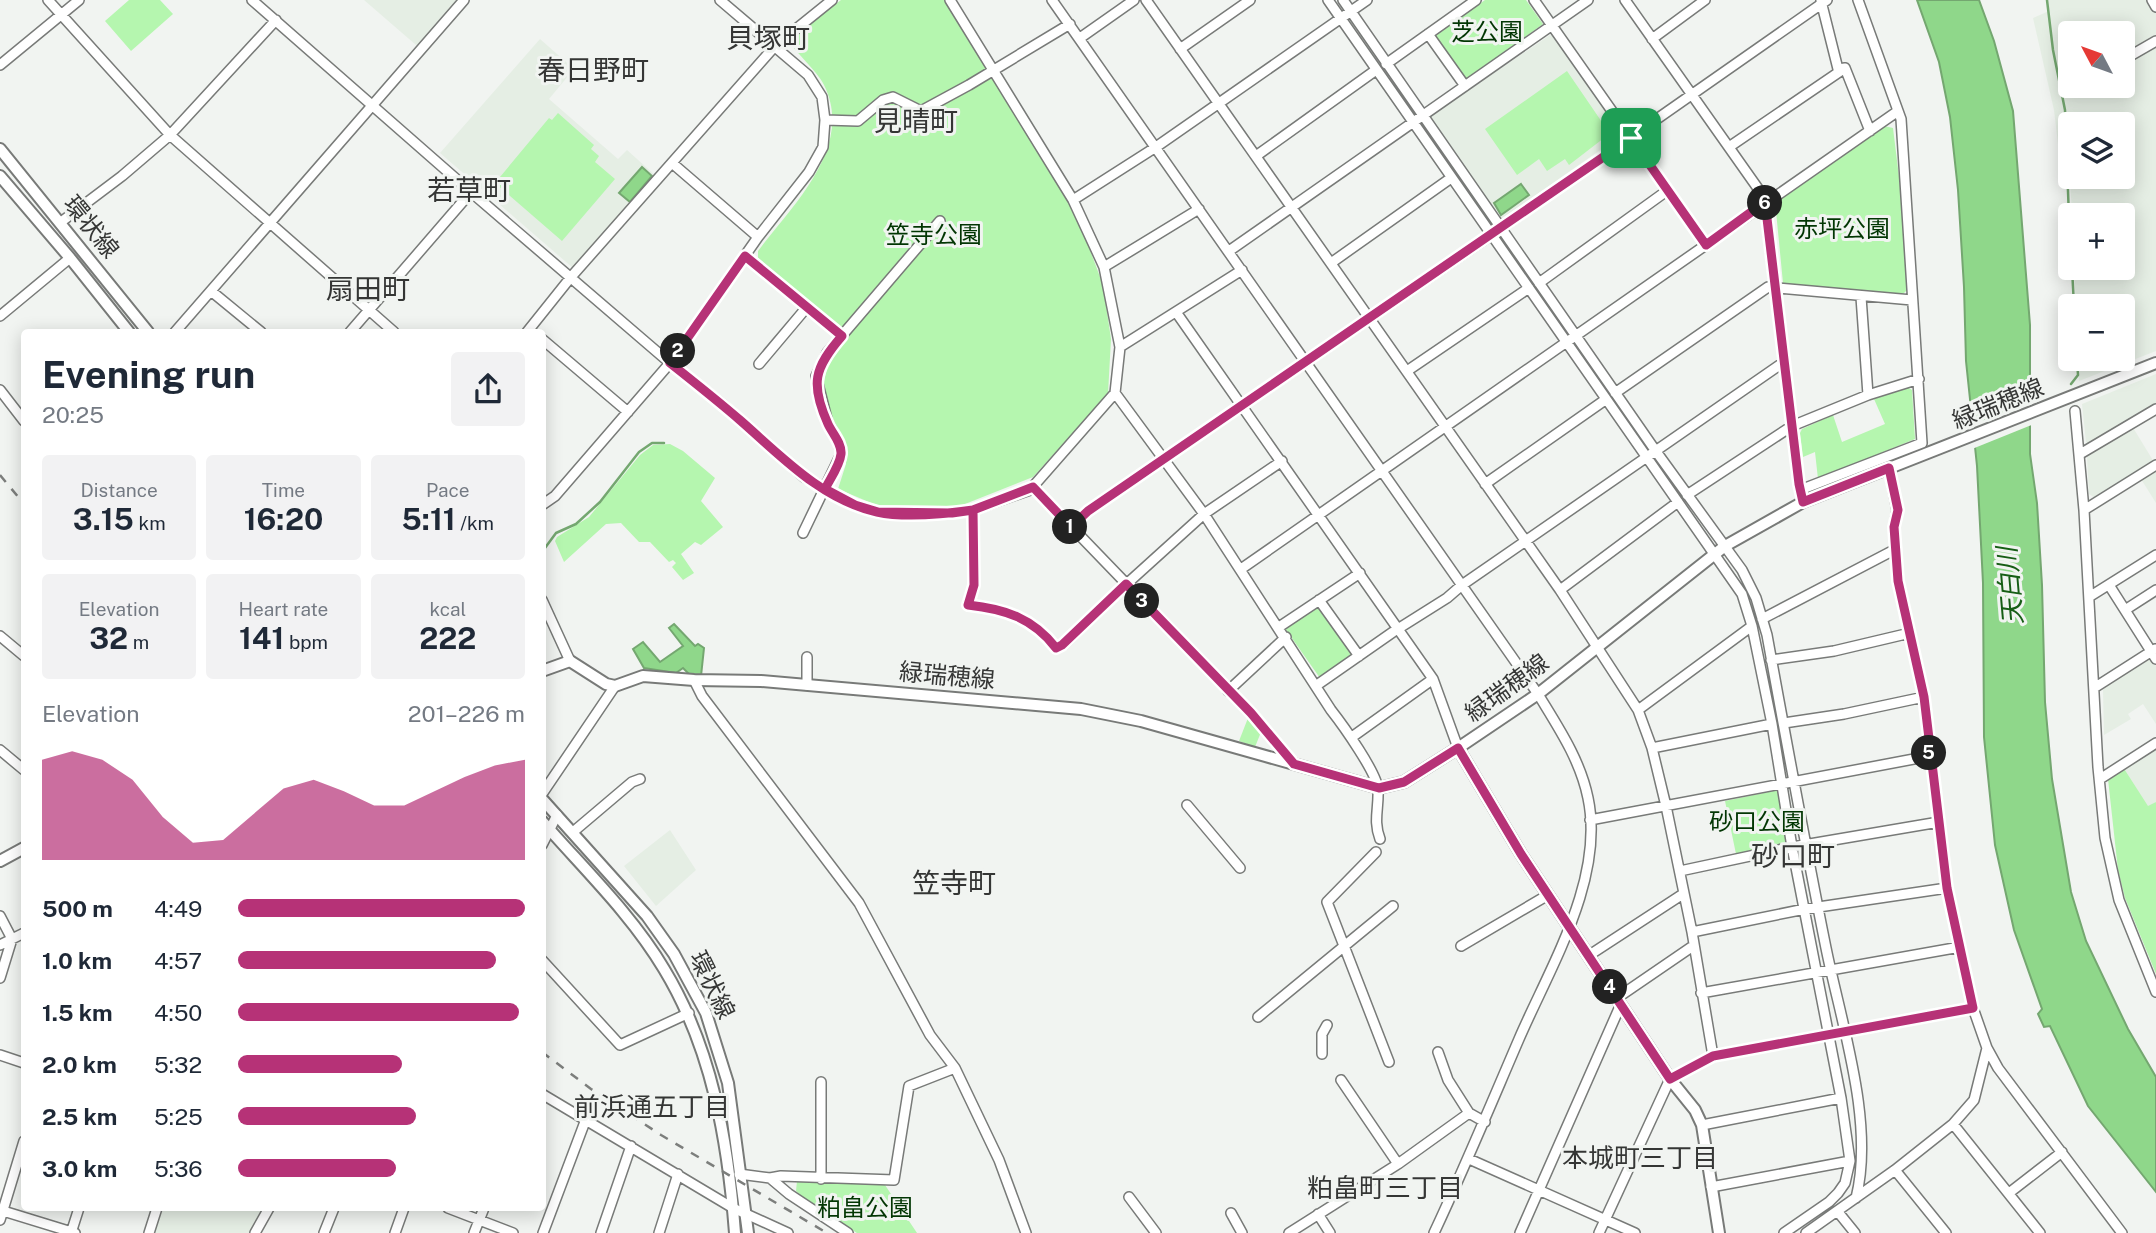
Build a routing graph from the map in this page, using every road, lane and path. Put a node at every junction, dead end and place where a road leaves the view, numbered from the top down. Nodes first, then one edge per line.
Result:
1 (48, 0) edge
2 (79, 0) edge
3 (252, 0) edge
4 (464, 0) edge
5 (720, 0) edge
6 (832, 0) edge
7 (950, 0) edge
8 (1052, 0) edge
9 (1134, 0) edge
10 (1146, 0) edge
11 (1250, 0) edge
12 (1328, 0) edge
13 (1343, 0) edge
14 (1367, 0) edge
15 (1476, 0) edge
16 (1534, 0) edge
17 (1588, 0) edge
18 (1625, 0) edge
19 (1704, 0) edge
20 (1858, 0) edge
21 (2152, 0) edge
22 (1823, 1) edge
23 (2156, 7) edge
24 (1351, 11) junction
25 (60, 16) junction
26 (1341, 18) junction
27 (276, 20) junction
28 (1070, 24) junction
29 (1552, 25) junction
30 (1428, 34) junction
31 (1080, 38) junction
32 (1652, 39) junction
33 (2156, 41) edge
34 (775, 46) junction
35 (1180, 49) junction
36 (2135, 53) edge
37 (1386, 64) junction
38 (0, 65) edge
39 (1845, 68) junction
40 (1376, 70) junction
41 (993, 71) junction
42 (1465, 86) junction
43 (1691, 95) junction
44 (1219, 104) junction
45 (374, 105) junction
46 (1898, 110) junction
47 (1423, 116) junction
48 (825, 120) junction
49 (1413, 122) junction
50 (1870, 131) junction
51 (170, 135) junction
52 (1631, 138) junction
53 (1156, 147) junction
54 (1729, 147) junction
55 (0, 149) edge
56 (1256, 156) junction
57 (672, 163) junction
58 (0, 176) edge
59 (1451, 178) junction
60 (1668, 190) junction
61 (471, 192) junction
62 (1073, 200) junction
63 (1765, 202) junction
64 (1292, 207) junction
65 (1199, 209) junction
66 (61, 222) junction
67 (940, 222) dead end
68 (269, 224) junction
69 (1501, 228) junction
70 (1491, 235) junction
71 (758, 237) junction
72 (1706, 245) junction
73 (1229, 251) junction
74 (745, 256) junction
75 (70, 258) junction
76 (1331, 263) junction
77 (1104, 267) junction
78 (1242, 270) junction
79 (571, 278) junction
80 (1539, 283) junction
81 (1776, 287) junction
82 (1529, 288) junction
83 (211, 291) junction
84 (1861, 297) junction
85 (1912, 300) junction
86 (807, 307) junction
87 (368, 311) junction
88 (1176, 312) junction
89 (0, 316) edge
90 (1370, 318) junction
91 (127, 329) edge
92 (146, 329) edge
93 (178, 329) edge
94 (257, 329) edge
95 (353, 329) edge
96 (390, 329) edge
97 (533, 329) edge
98 (1575, 334) junction
99 (842, 336) junction
100 (1565, 341) junction
101 (546, 342) edge
102 (1120, 347) junction
103 (1306, 361) junction
104 (1784, 362) junction
105 (670, 363) junction
106 (2156, 363) edge
107 (759, 364) dead end
108 (1407, 371) junction
109 (1919, 380) junction
110 (0, 390) edge
111 (1115, 393) junction
112 (1615, 393) junction
113 (1868, 395) junction
114 (1605, 400) junction
115 (1243, 405) junction
116 (2156, 408) edge
117 (2075, 411) dead end
118 (628, 412) junction
119 (21, 417) edge
120 (1445, 426) junction
121 (1792, 426) junction
122 (1655, 450) junction
123 (2080, 454) junction
124 (1646, 457) junction
125 (1164, 459) junction
126 (1282, 461) junction
127 (2156, 465) edge
128 (1889, 468) junction
129 (1381, 470) junction
130 (1485, 484) junction
131 (1033, 487) junction
132 (825, 489) junction
133 (1800, 490) junction
134 (1688, 495) junction
135 (546, 502) edge
136 (1678, 502) junction
137 (1803, 502) junction
138 (973, 510) junction
139 (2084, 510) junction
140 (1205, 514) junction
141 (1319, 514) junction
142 (1071, 527) junction
143 (803, 533) dead end
144 (1525, 542) junction
145 (1725, 546) junction
146 (1894, 550) junction
147 (1714, 555) junction
148 (2156, 555) edge
149 (1241, 569) junction
150 (1360, 573) junction
151 (1126, 584) junction
152 (1462, 585) junction
153 (2109, 585) junction
154 (1560, 590) junction
155 (2156, 590) edge
156 (2089, 597) junction
157 (1319, 600) junction
158 (546, 609) edge
159 (2125, 610) junction
160 (1762, 619) junction
161 (1752, 626) junction
162 (1279, 627) junction
163 (1399, 629) junction
164 (1910, 633) junction
165 (0, 636) edge
166 (1286, 637) junction
167 (1597, 646) junction
168 (2154, 653) edge
169 (21, 654) edge
170 (1359, 656) junction
171 (807, 657) dead end
172 (1772, 660) junction
173 (570, 661) junction
174 (546, 670) edge
175 (1433, 679) junction
176 (694, 680) junction
177 (615, 685) junction
178 (807, 685) junction
179 (1317, 685) junction
180 (2094, 688) junction
181 (1228, 691) junction
182 (1538, 694) junction
183 (1924, 697) junction
184 (1637, 710) junction
185 (1784, 723) junction
186 (1772, 724) junction
187 (1352, 737) junction
188 (2156, 743) edge
189 (1458, 748) junction
190 (1652, 748) junction
191 (0, 751) edge
192 (1930, 756) junction
193 (1294, 764) junction
194 (21, 768) edge
195 (640, 779) dead end
196 (2100, 779) junction
197 (1795, 781) junction
198 (1782, 784) junction
199 (1379, 788) junction
200 (546, 791) edge
201 (546, 802) edge
202 (1187, 804) dead end
203 (1666, 806) junction
204 (557, 815) junction
205 (1590, 820) junction
206 (1938, 822) junction
207 (546, 825) edge
208 (573, 832) junction
209 (1380, 839) dead end
210 (1807, 845) junction
211 (1792, 847) junction
212 (21, 850) edge
213 (1376, 852) dead end
214 (0, 861) edge
215 (1240, 868) dead end
216 (1680, 871) junction
217 (1947, 888) junction
218 (1683, 894) junction
219 (1548, 895) junction
220 (1393, 906) dead end
221 (1818, 908) junction
222 (1805, 909) junction
223 (0, 916) edge
224 (1569, 927) junction
225 (1692, 932) junction
226 (21, 934) edge
227 (12, 939) junction
228 (0, 945) edge
229 (1345, 945) junction
230 (1461, 946) dead end
231 (1693, 946) junction
232 (1960, 947) junction
233 (1588, 956) junction
234 (546, 964) edge
235 (1816, 971) junction
236 (1830, 971) junction
237 (0, 978) edge
238 (2156, 992) edge
239 (1701, 993) junction
240 (1619, 1001) junction
241 (1973, 1008) junction
242 (689, 1013) junction
243 (1258, 1017) dead end
244 (1326, 1025) dead end
245 (1846, 1033) junction
246 (1830, 1035) junction
247 (1987, 1048) junction
248 (1438, 1052) dead end
249 (1322, 1054) dead end
250 (0, 1055) edge
251 (1713, 1056) junction
252 (21, 1062) edge
253 (1389, 1062) dead end
254 (955, 1068) junction
255 (1670, 1079) junction
256 (1341, 1080) dead end
257 (821, 1082) dead end
258 (546, 1096) edge
259 (1841, 1098) junction
260 (1469, 1113) junction
261 (586, 1119) junction
262 (1485, 1122) junction
263 (1954, 1124) junction
264 (1702, 1125) junction
265 (631, 1146) junction
266 (21, 1151) edge
267 (2062, 1152) junction
268 (1469, 1158) junction
269 (1850, 1161) junction
270 (1398, 1164) junction
271 (1895, 1170) junction
272 (678, 1174) junction
273 (739, 1174) junction
274 (770, 1178) junction
275 (821, 1179) junction
276 (1711, 1186) junction
277 (1540, 1190) junction
278 (2009, 1193) junction
279 (1129, 1197) dead end
280 (1856, 1198) junction
281 (733, 1208) junction
282 (78, 1211) edge
283 (156, 1211) edge
284 (267, 1211) edge
285 (333, 1211) edge
286 (403, 1211) edge
287 (456, 1211) edge
288 (483, 1211) edge
289 (1838, 1212) junction
290 (1231, 1213) dead end
291 (1, 1214) edge
292 (744, 1214) junction
293 (1318, 1214) junction
294 (479, 1219) junction
295 (1605, 1220) junction
296 (72, 1233) edge
297 (149, 1233) edge
298 (255, 1233) edge
299 (324, 1233) edge
300 (395, 1233) edge
301 (474, 1233) edge
302 (513, 1233) edge
303 (543, 1233) edge
304 (601, 1233) edge
305 (659, 1233) edge
306 (735, 1233) edge
307 (748, 1233) edge
308 (788, 1233) edge
309 (848, 1233) edge
310 (1026, 1233) edge
311 (1156, 1233) edge
312 (1242, 1233) edge
313 (1289, 1233) edge
314 (1330, 1233) edge
315 (1434, 1233) edge
316 (1520, 1233) edge
317 (1599, 1233) edge
318 (1635, 1233) edge
319 (1719, 1233) edge
320 (1784, 1233) edge
321 (1806, 1233) edge
322 (1855, 1233) edge
323 (1946, 1233) edge
324 (2040, 1233) edge
325 (2122, 1233) edge

1 - 25 street
2 - 25 street
3 - 27 street
4 - 45 street
5 - 34 street
6 - 34 street
7 - 41 street
8 - 28 street
9 - 31 street
10 - 35 street
11 - 35 street
12 - 26 street
13 - 24 street
14 - 24 street
15 - 30 street
16 - 29 street
17 - 29 street
18 - 32 street
19 - 32 street
20 - 46 street
21 - 23 street
22 - 39 street
22 - 43 street
24 - 26 street
24 - 37 street
25 - 38 street
25 - 51 street
26 - 40 street
26 - 44 street
27 - 45 street
27 - 51 street
28 - 31 street
28 - 41 street
29 - 42 street
29 - 52 street
30 - 37 street
30 - 42 street
31 - 53 street
32 - 43 street
33 - 36 street
34 - 48 street
34 - 57 street
35 - 44 street
37 - 47 street
39 - 50 street
39 - 54 street
40 - 49 street
40 - 56 street
41 - 48 street
41 - 62 street
42 - 47 street
43 - 52 street
43 - 54 street
44 - 53 street
44 - 56 street
45 - 61 street
45 - 68 street
46 - 50 street
46 - 85 street
47 - 49 street
47 - 69 street
48 - 71 street
49 - 59 street
49 - 64 street
50 - 63 street
51 - 66 street
51 - 68 street
52 - 60 street
52 - 69 street
53 - 62 street
53 - 65 street
54 - 63 street
55 - 66 main road, 環状線
56 - 64 street
57 - 71 street
57 - 79 street
58 - 75 main road, 環状線
59 - 70 street
59 - 76 street
60 - 72 street
60 - 80 street
61 - 79 street
61 - 87 street
62 - 77 street
63 - 72 street
63 - 81 street
64 - 73 street
64 - 76 street
65 - 73 street
65 - 77 street
66 - 92 main road, 環状線
67 - 99 street
68 - 83 street
68 - 87 street
69 - 70 street
69 - 80 street
70 - 82 street
70 - 90 street
71 - 74 street
72 - 98 street
73 - 78 street
74 - 86 street
74 - 105 street
75 - 89 street
75 - 91 main road, 環状線
76 - 90 street
77 - 102 street
78 - 88 street
78 - 103 street
79 - 97 street
79 - 105 street
80 - 98 street
81 - 84 street
81 - 104 street
81 - 112 street
82 - 100 street
82 - 108 street
83 - 93 street
83 - 94 street
84 - 85 street
84 - 113 street
85 - 109 street
86 - 99 street
86 - 107 street
87 - 95 street
87 - 96 street
88 - 102 street
88 - 115 street
90 - 103 street
90 - 108 street
98 - 100 street
98 - 112 street
99 - 132 street
100 - 114 street
100 - 120 street
101 - 118 street
102 - 111 street
103 - 115 street
103 - 129 street
104 - 121 street
104 - 122 street
105 - 118 street
105 - 132 street
106 - 128 main road, 緑瑞穂線
108 - 120 street
109 - 113 street
109 - 133 street
110 - 119 street
111 - 125 street
111 - 131 street
112 - 122 street
113 - 121 street
114 - 124 street
114 - 130 street
115 - 125 street
115 - 126 street
116 - 123 street
117 - 123 street
118 - 135 street
120 - 129 street
120 - 130 street
121 - 133 street
121 - 134 street
122 - 124 street
122 - 134 street
123 - 139 street
124 - 136 street
124 - 144 street
125 - 140 street
125 - 142 street
126 - 140 street
126 - 141 street
127 - 139 street
128 - 137 main road, 緑瑞穂線
128 - 146 street
129 - 141 street
129 - 152 street
130 - 144 street
131 - 138 street
131 - 142 street
132 - 138 street
132 - 143 street
133 - 137 street
134 - 145 street
136 - 147 street
136 - 154 street
137 - 145 main road, 緑瑞穂線
138 - 151 street
139 - 156 street
140 - 149 street
140 - 151 street
141 - 149 street
141 - 150 street
142 - 151 street
144 - 152 street
144 - 154 street
145 - 147 main road, 緑瑞穂線
145 - 160 street
146 - 160 street
146 - 164 street
147 - 161 street
147 - 167 main road, 緑瑞穂線
148 - 153 street
149 - 162 street
150 - 157 street
150 - 163 street
151 - 181 street
152 - 163 street
152 - 182 street
153 - 156 street
153 - 159 street
154 - 167 street
155 - 159 street
156 - 180 street
157 - 162 street
157 - 170 street
158 - 173 street
159 - 168 street
160 - 172 street
161 - 184 street
161 - 186 street
162 - 166 street
163 - 170 street
163 - 175 street
164 - 172 street
164 - 183 street
165 - 169 street
166 - 179 street
166 - 181 street
167 - 182 main road, 緑瑞穂線
167 - 184 street
168 - 180 street
170 - 179 street
171 - 178 street
172 - 185 street
173 - 174 main road
173 - 177 main road
175 - 187 street
175 - 189 street
176 - 177 main road, 緑瑞穂線
176 - 178 main road, 緑瑞穂線
176 - 254 street
177 - 200 street
178 - 193 main road, 緑瑞穂線
179 - 187 street
180 - 196 street
181 - 193 street
182 - 189 main road, 緑瑞穂線
182 - 205 street
183 - 185 street
183 - 192 street
184 - 190 street
185 - 197 street
186 - 190 street
186 - 198 street
187 - 199 street
188 - 196 street
189 - 199 main road, 緑瑞穂線
189 - 219 main road
190 - 203 street
191 - 194 street
192 - 197 street
192 - 206 street
193 - 199 main road, 緑瑞穂線
195 - 208 street
196 - 238 street
197 - 198 street
197 - 210 street
198 - 203 street
198 - 211 street
199 - 209 street
201 - 204 main road, 環状線
202 - 215 street
203 - 205 street
203 - 216 street
204 - 207 street
204 - 208 main road, 環状線
205 - 224 street
206 - 210 street
206 - 217 street
207 - 242 main road, 環状線
208 - 273 main road, 環状線
210 - 211 street
210 - 221 street
211 - 216 street
211 - 222 street
212 - 214 main road
213 - 229 street
216 - 218 street
217 - 221 street
217 - 232 street
218 - 225 street
218 - 233 street
219 - 224 main road
219 - 230 street
220 - 229 street
221 - 222 street
221 - 236 street
222 - 225 street
222 - 235 street
223 - 227 street
224 - 233 main road
224 - 262 street
225 - 231 street
226 - 227 street
227 - 228 street
227 - 237 street
229 - 243 street
229 - 253 street
231 - 239 street
231 - 240 street
232 - 236 street
232 - 241 street
233 - 240 main road
234 - 242 street
235 - 236 street
235 - 239 street
235 - 246 street
236 - 245 street
239 - 251 street
240 - 255 main road
240 - 277 street
241 - 245 street
241 - 247 street
242 - 281 main road, 環状線
244 - 249 street
245 - 246 street
245 - 280 street
246 - 251 street
246 - 259 street
247 - 263 street
247 - 267 street
248 - 260 street
250 - 252 street
251 - 255 street
254 - 275 street
254 - 310 street
255 - 264 main road
255 - 295 street
256 - 270 street
257 - 275 street
258 - 261 street
259 - 264 street
259 - 269 street
260 - 262 street
260 - 270 street
261 - 265 street
261 - 303 street
262 - 268 street
263 - 271 street
263 - 278 street
264 - 276 main road
265 - 272 street
265 - 304 street
266 - 291 street
267 - 278 street
267 - 325 street
268 - 277 street
268 - 315 street
269 - 276 street
269 - 320 street
270 - 293 street
271 - 280 street
271 - 323 street
272 - 281 street
272 - 305 street
273 - 274 street
273 - 292 main road, 環状線
274 - 275 street
274 - 309 street
276 - 319 main road
277 - 295 street
277 - 316 street
278 - 324 street
279 - 311 street
280 - 289 street
281 - 292 street
281 - 306 main road, 環状線
282 - 296 street
283 - 297 street
284 - 298 street
285 - 299 street
286 - 300 street
287 - 294 street
288 - 294 street
289 - 321 street
289 - 322 street
290 - 312 street
291 - 296 street
292 - 307 main road, 環状線
292 - 308 street
293 - 313 street
293 - 314 street
294 - 301 street
294 - 302 street
295 - 317 street
295 - 318 street

